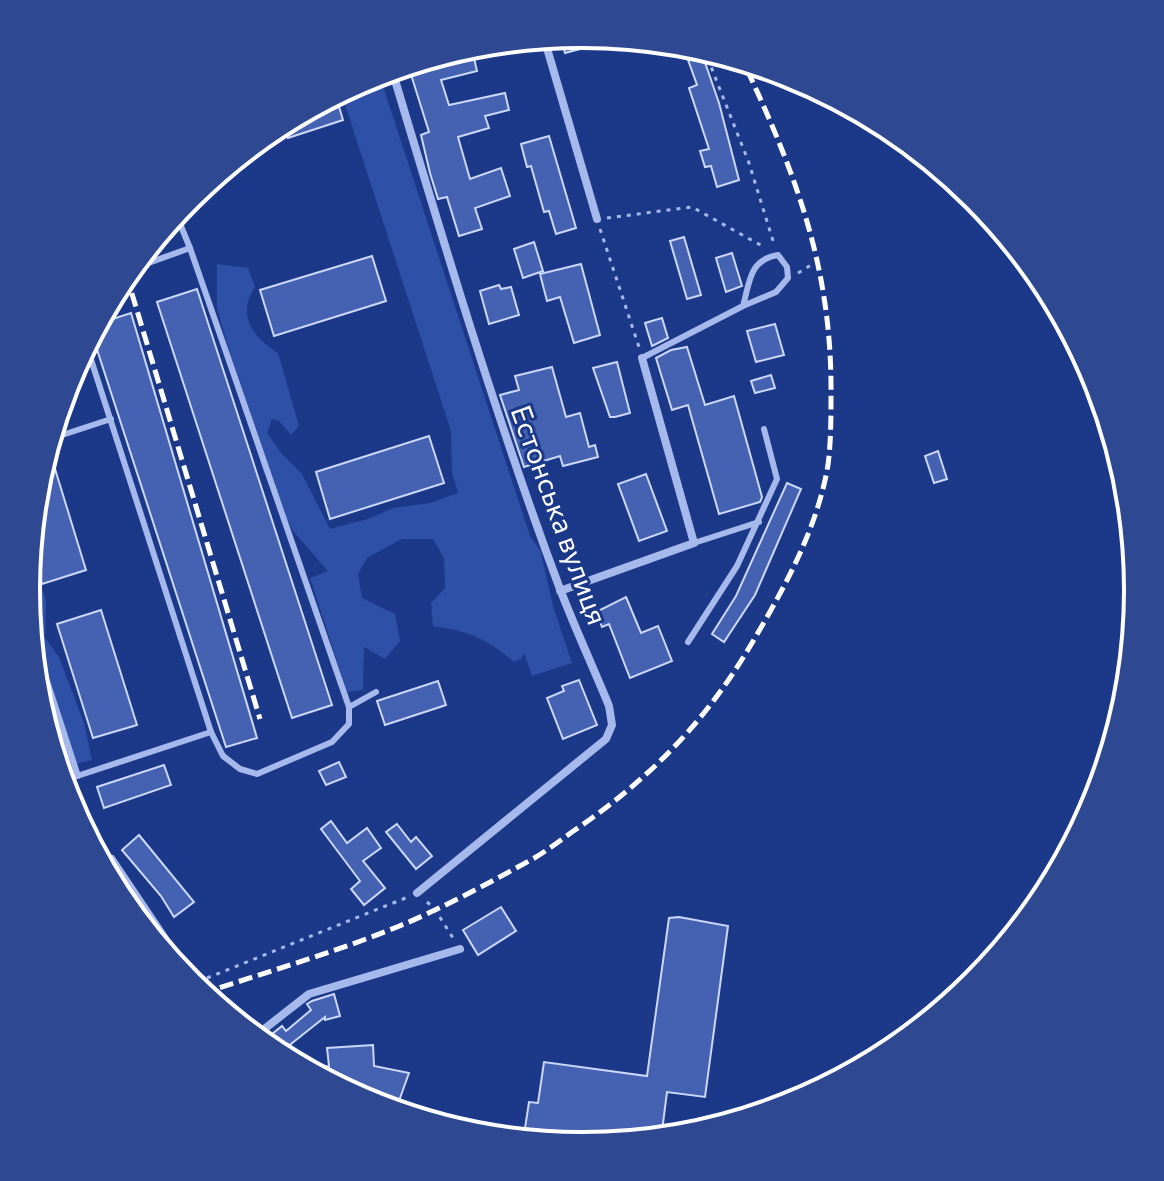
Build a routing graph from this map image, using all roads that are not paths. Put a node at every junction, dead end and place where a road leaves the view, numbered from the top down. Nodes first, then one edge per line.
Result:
1 (548, 50) edge
2 (396, 82) edge
3 (597, 219) road end
4 (181, 226) edge
5 (190, 248) junction
6 (151, 262) edge
7 (743, 306) junction
8 (642, 358) joint
9 (92, 361) edge
10 (111, 419) junction
11 (764, 429) dead end
12 (63, 435) edge
13 (759, 522) junction
14 (694, 543) junction
15 (560, 591) junction
16 (688, 642) dead end
17 (49, 686) edge
18 (376, 692) dead end
19 (349, 707) junction
20 (211, 732) junction
21 (78, 776) junction
22 (74, 777) edge
23 (112, 858) dead end
24 (417, 893) road end
25 (151, 919) edge
26 (460, 949) road end
27 (264, 1029) edge

1 - 3 street
2 - 15 street, Естонська вулиця
4 - 5 lane
5 - 6 lane
5 - 19 lane
7 - 7 lane
7 - 8 lane
8 - 14 street
9 - 10 lane
10 - 12 lane
10 - 20 lane
11 - 13 lane
13 - 14 lane
13 - 16 lane
14 - 15 street
15 - 24 street, Естонська вулиця
17 - 21 lane
18 - 19 lane
19 - 20 lane
20 - 21 lane
21 - 22 lane
23 - 25 lane
26 - 27 street

